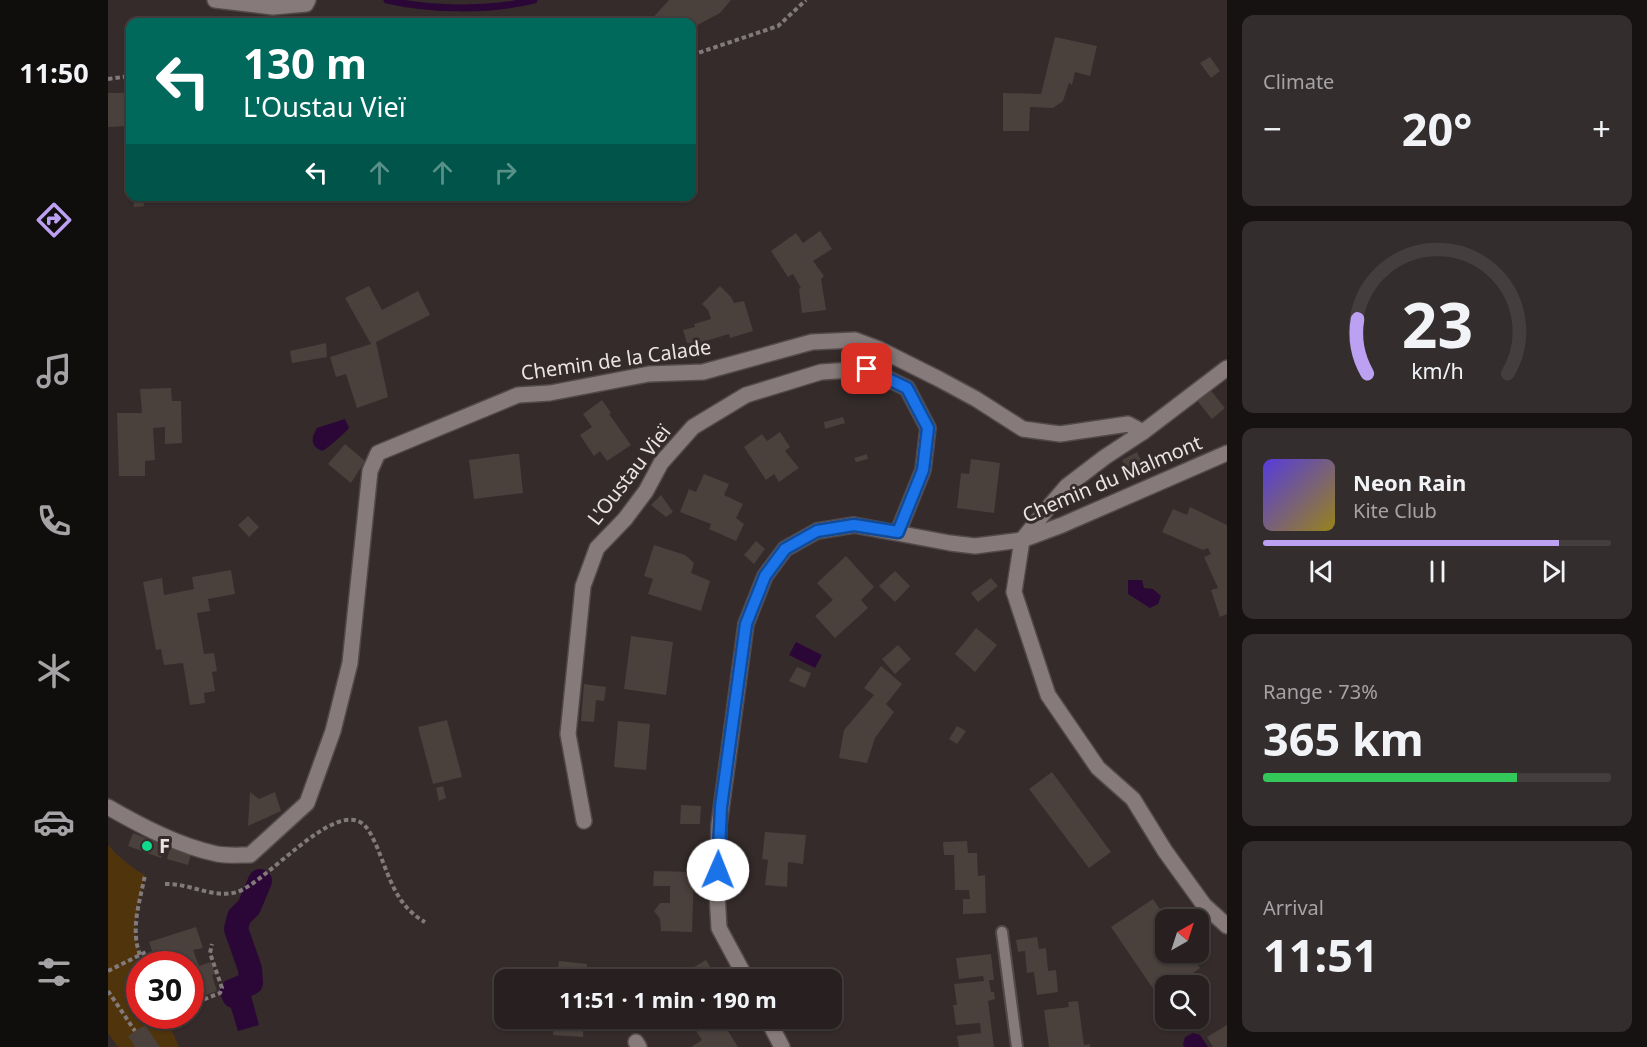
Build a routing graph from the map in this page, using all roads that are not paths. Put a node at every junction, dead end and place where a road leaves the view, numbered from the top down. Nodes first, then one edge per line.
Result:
1 (215, 0) edge
2 (307, 2) edge
3 (1227, 368) edge
4 (1143, 432) junction
5 (1227, 453) edge
6 (898, 532) junction
7 (1022, 540) junction
8 (108, 807) edge
9 (584, 821) dead end
10 (1227, 926) edge
11 (1002, 932) dead end
12 (741, 969) edge
13 (773, 1029) edge
14 (782, 1047) edge
15 (1017, 1047) edge

1 - 2 street
3 - 4 street
4 - 7 street
4 - 8 street, Chemin de la Calade
5 - 7 street, Chemin du Malmont
6 - 7 street, Chemin du Malmont
6 - 9 street, L'Oustau Vieï
6 - 12 street, Chemin du Malmont
7 - 10 street
11 - 15 lane
13 - 14 street

